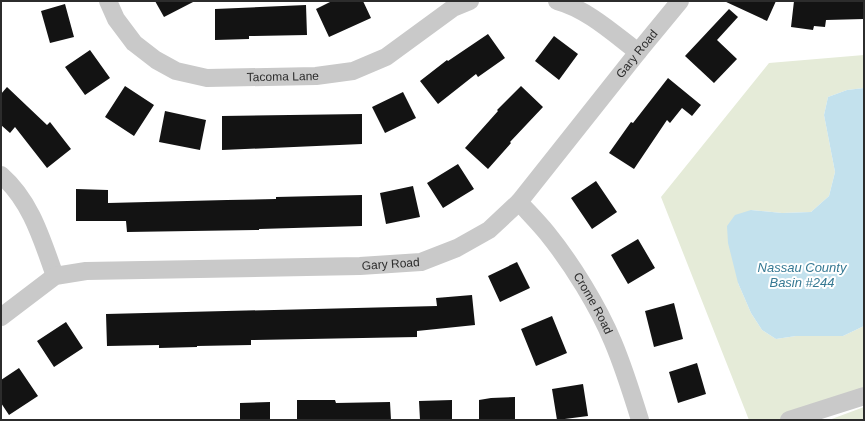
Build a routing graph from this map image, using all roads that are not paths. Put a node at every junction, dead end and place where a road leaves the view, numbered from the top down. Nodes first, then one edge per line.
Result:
1 (108, 1) edge
2 (470, 1) edge
3 (557, 1) edge
4 (680, 1) edge
5 (638, 52) junction
6 (1, 175) edge
7 (519, 202) junction
8 (55, 276) junction
9 (1, 317) edge
10 (864, 396) edge
11 (640, 420) edge
12 (790, 420) edge

1 - 2 street, Tacoma Lane
3 - 5 street
4 - 5 street, Gary Road
5 - 7 street, Gary Road
6 - 8 street
7 - 8 street, Gary Road
7 - 11 street, Crome Road
8 - 9 street, Gary Road
10 - 12 street

